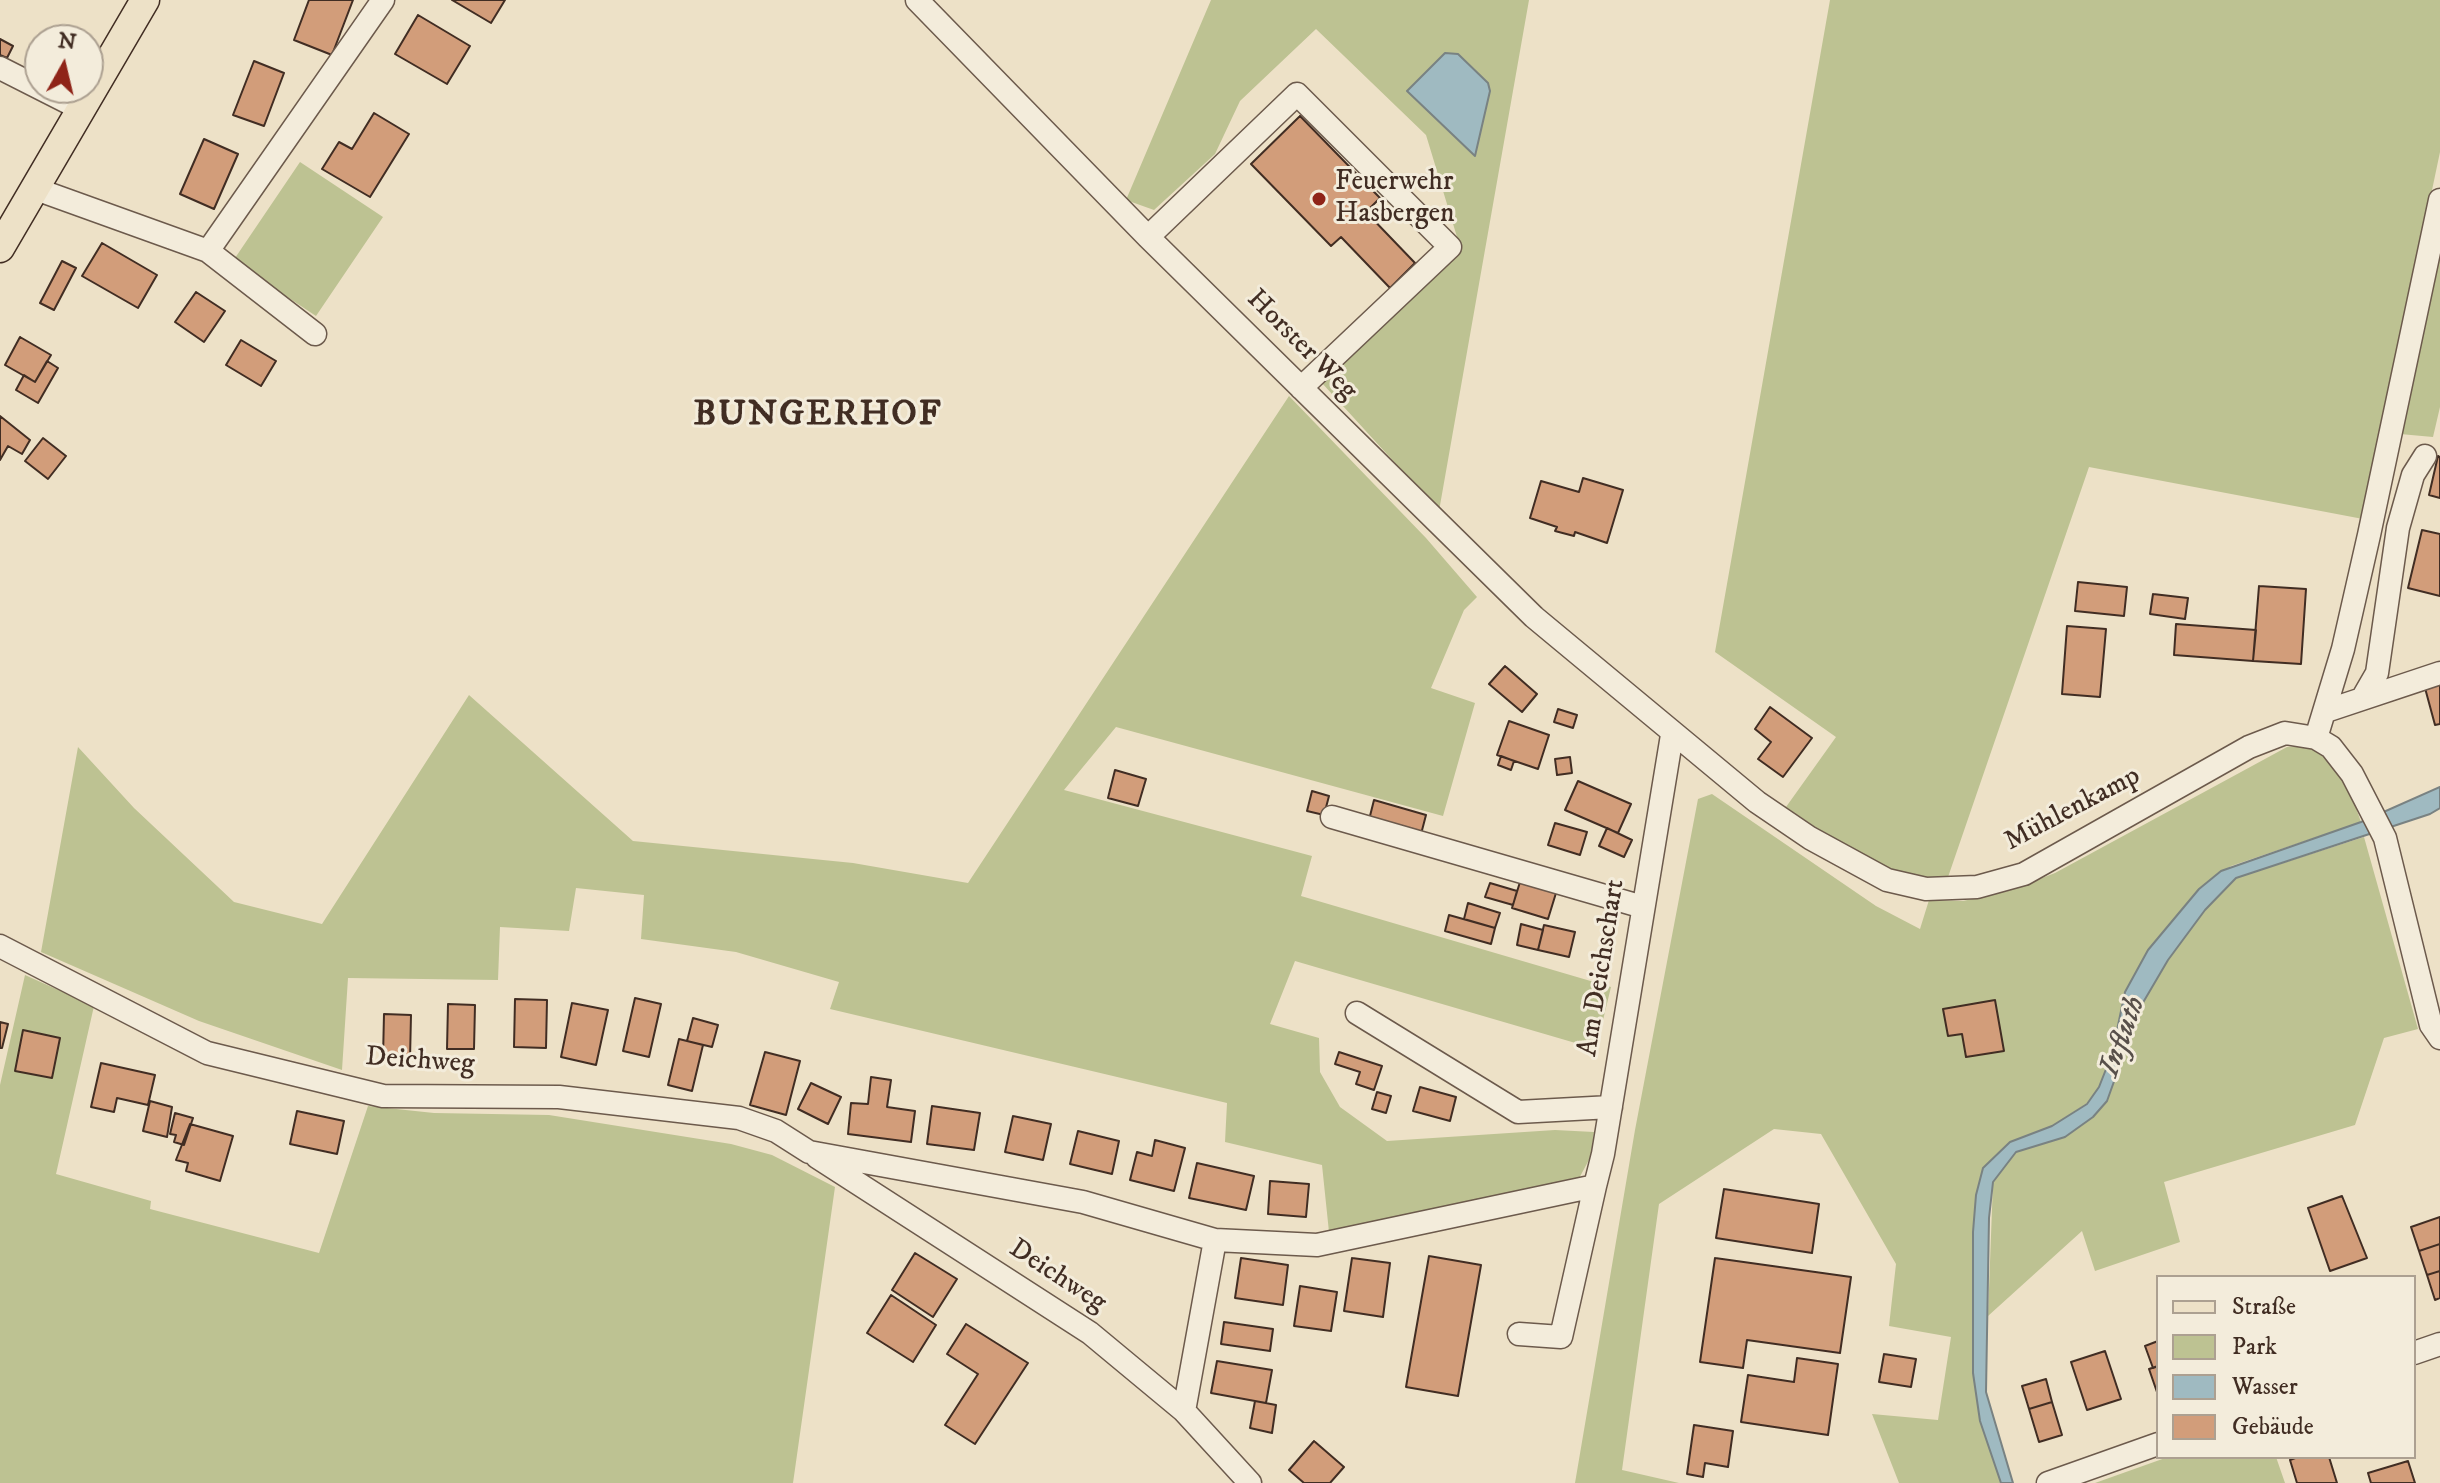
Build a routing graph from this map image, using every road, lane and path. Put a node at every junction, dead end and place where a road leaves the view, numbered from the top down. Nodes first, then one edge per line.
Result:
1 (145, 0) edge
2 (383, 0) edge
3 (917, 0) edge
4 (0, 68) edge
5 (81, 109) junction
6 (33, 188) junction
7 (2440, 200) edge
8 (1148, 237) junction
9 (0, 248) edge
10 (208, 251) junction
11 (315, 334) dead end
12 (1301, 388) junction
13 (2425, 456) dead end
14 (2440, 673) edge
15 (2362, 699) junction
16 (2326, 711) junction
17 (1664, 727) junction
18 (2316, 738) junction
19 (1332, 817) dead end
20 (1643, 907) junction
21 (0, 946) edge
22 (1357, 1013) dead end
23 (2440, 1038) edge
24 (1611, 1107) junction
25 (809, 1152) junction
26 (1595, 1186) junction
27 (1215, 1240) junction
28 (1519, 1334) dead end
29 (2440, 1344) edge
30 (2416, 1352) edge
31 (1184, 1411) junction
32 (2156, 1445) edge
33 (1250, 1483) edge
34 (2048, 1483) edge

1 - 5 main road
2 - 10 street
3 - 8 street, Horster Weg
4 - 5 street
5 - 6 main road
6 - 9 main road
6 - 10 street
7 - 16 street
8 - 12 street, Horster Weg
8 - 12 street
10 - 11 street
12 - 17 street, Horster Weg
13 - 15 street
14 - 15 street
15 - 16 street
16 - 18 street
17 - 18 street, Mühlenkamp
17 - 20 street, Am Deichschart
18 - 23 street
19 - 20 street
20 - 24 street, Am Deichschart
21 - 25 street, Deichweg
22 - 24 street
24 - 26 street, Am Deichschart
25 - 27 street, Deichweg
25 - 31 street, Deichweg
26 - 27 street, Deichweg
26 - 28 street, Am Deichschart
27 - 31 street
29 - 30 street
31 - 33 street, Deichweg
32 - 34 street

